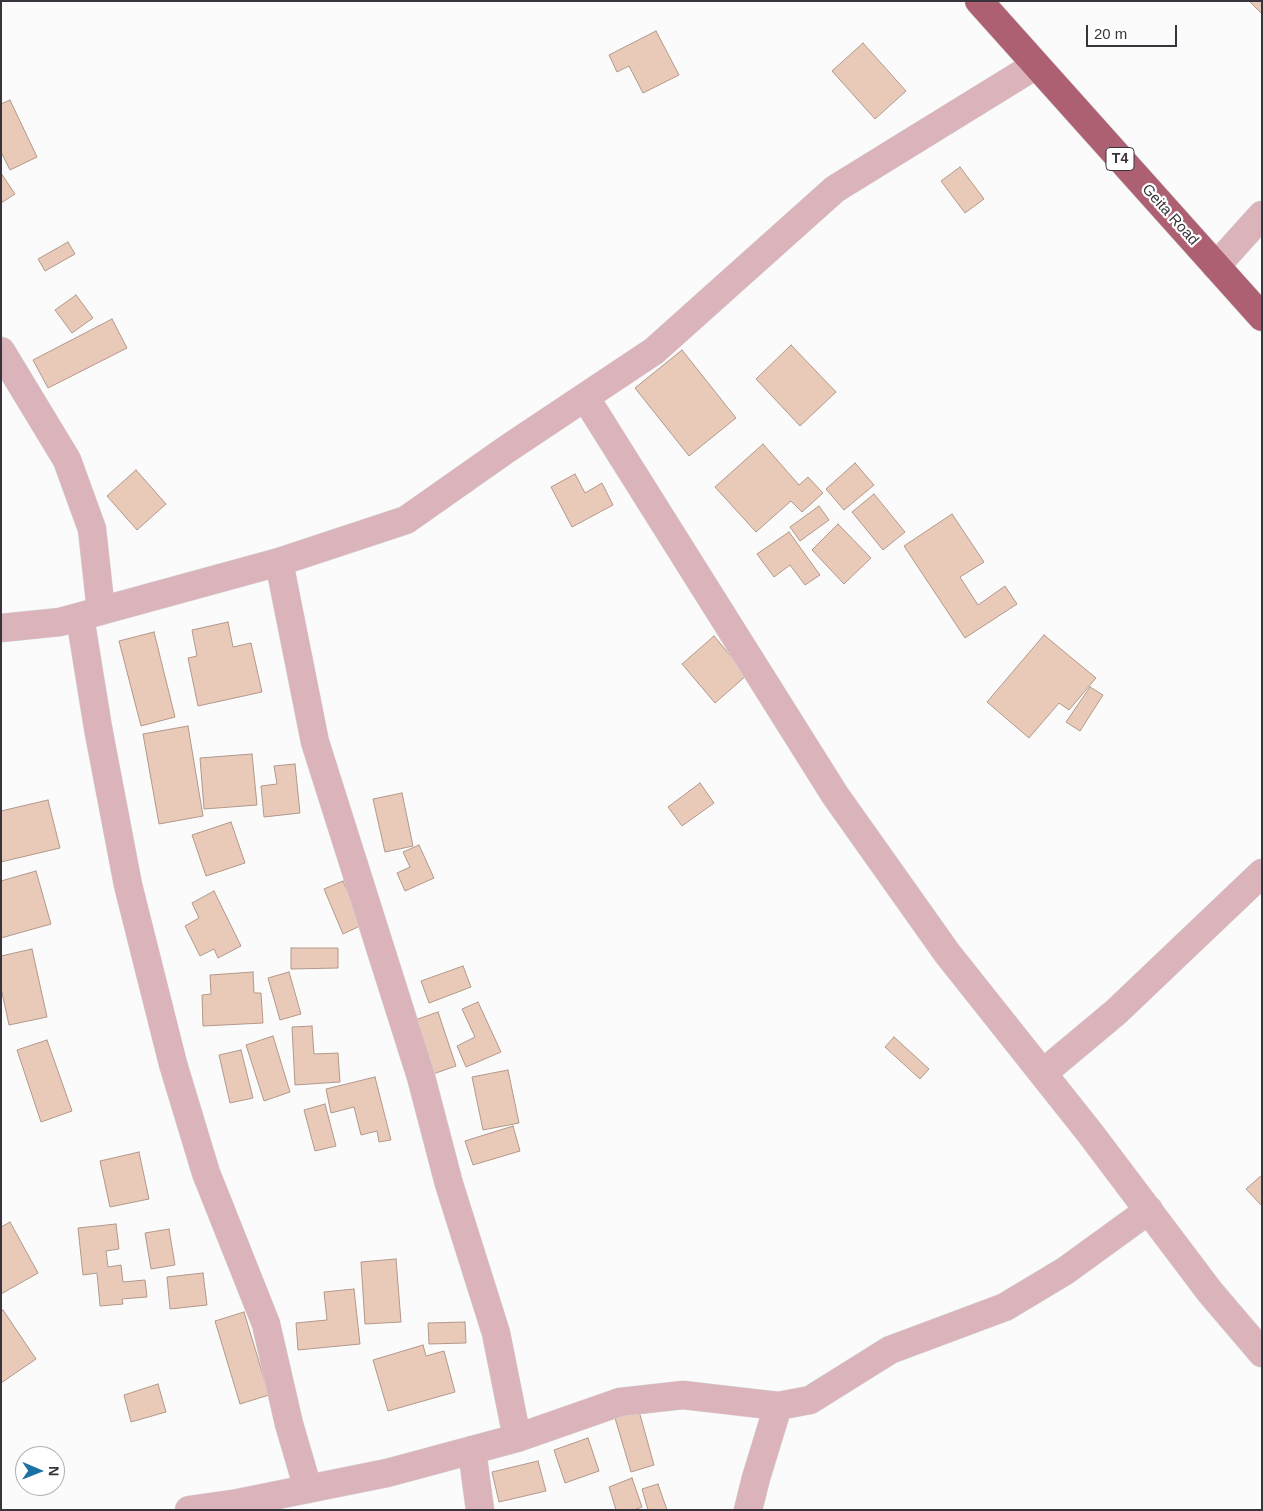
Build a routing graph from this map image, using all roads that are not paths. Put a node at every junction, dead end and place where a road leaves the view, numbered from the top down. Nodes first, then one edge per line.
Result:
1 (978, 1) edge
2 (1036, 65) junction
3 (1262, 215) edge
4 (1216, 266) junction
5 (1262, 316) edge
6 (1, 351) edge
7 (586, 397) junction
8 (279, 562) junction
9 (91, 614) junction
10 (1, 628) edge
11 (1262, 873) edge
12 (1043, 1073) junction
13 (1149, 1210) junction
14 (1262, 1353) edge
15 (778, 1406) junction
16 (517, 1438) junction
17 (472, 1450) junction
18 (308, 1489) junction
19 (201, 1509) edge
20 (480, 1510) edge
21 (748, 1510) edge

1 - 2 highway, Geita Road / T4
2 - 4 highway, Geita Road / T4
2 - 7 street
3 - 4 street
4 - 5 highway, Geita Road / T4
6 - 9 street
7 - 8 street
7 - 12 street
8 - 9 street
8 - 16 street
9 - 10 street
9 - 18 street
11 - 12 street
12 - 13 street
13 - 14 street
13 - 15 street
15 - 16 street
15 - 21 street
16 - 17 street
17 - 18 street
17 - 20 street
18 - 19 street

